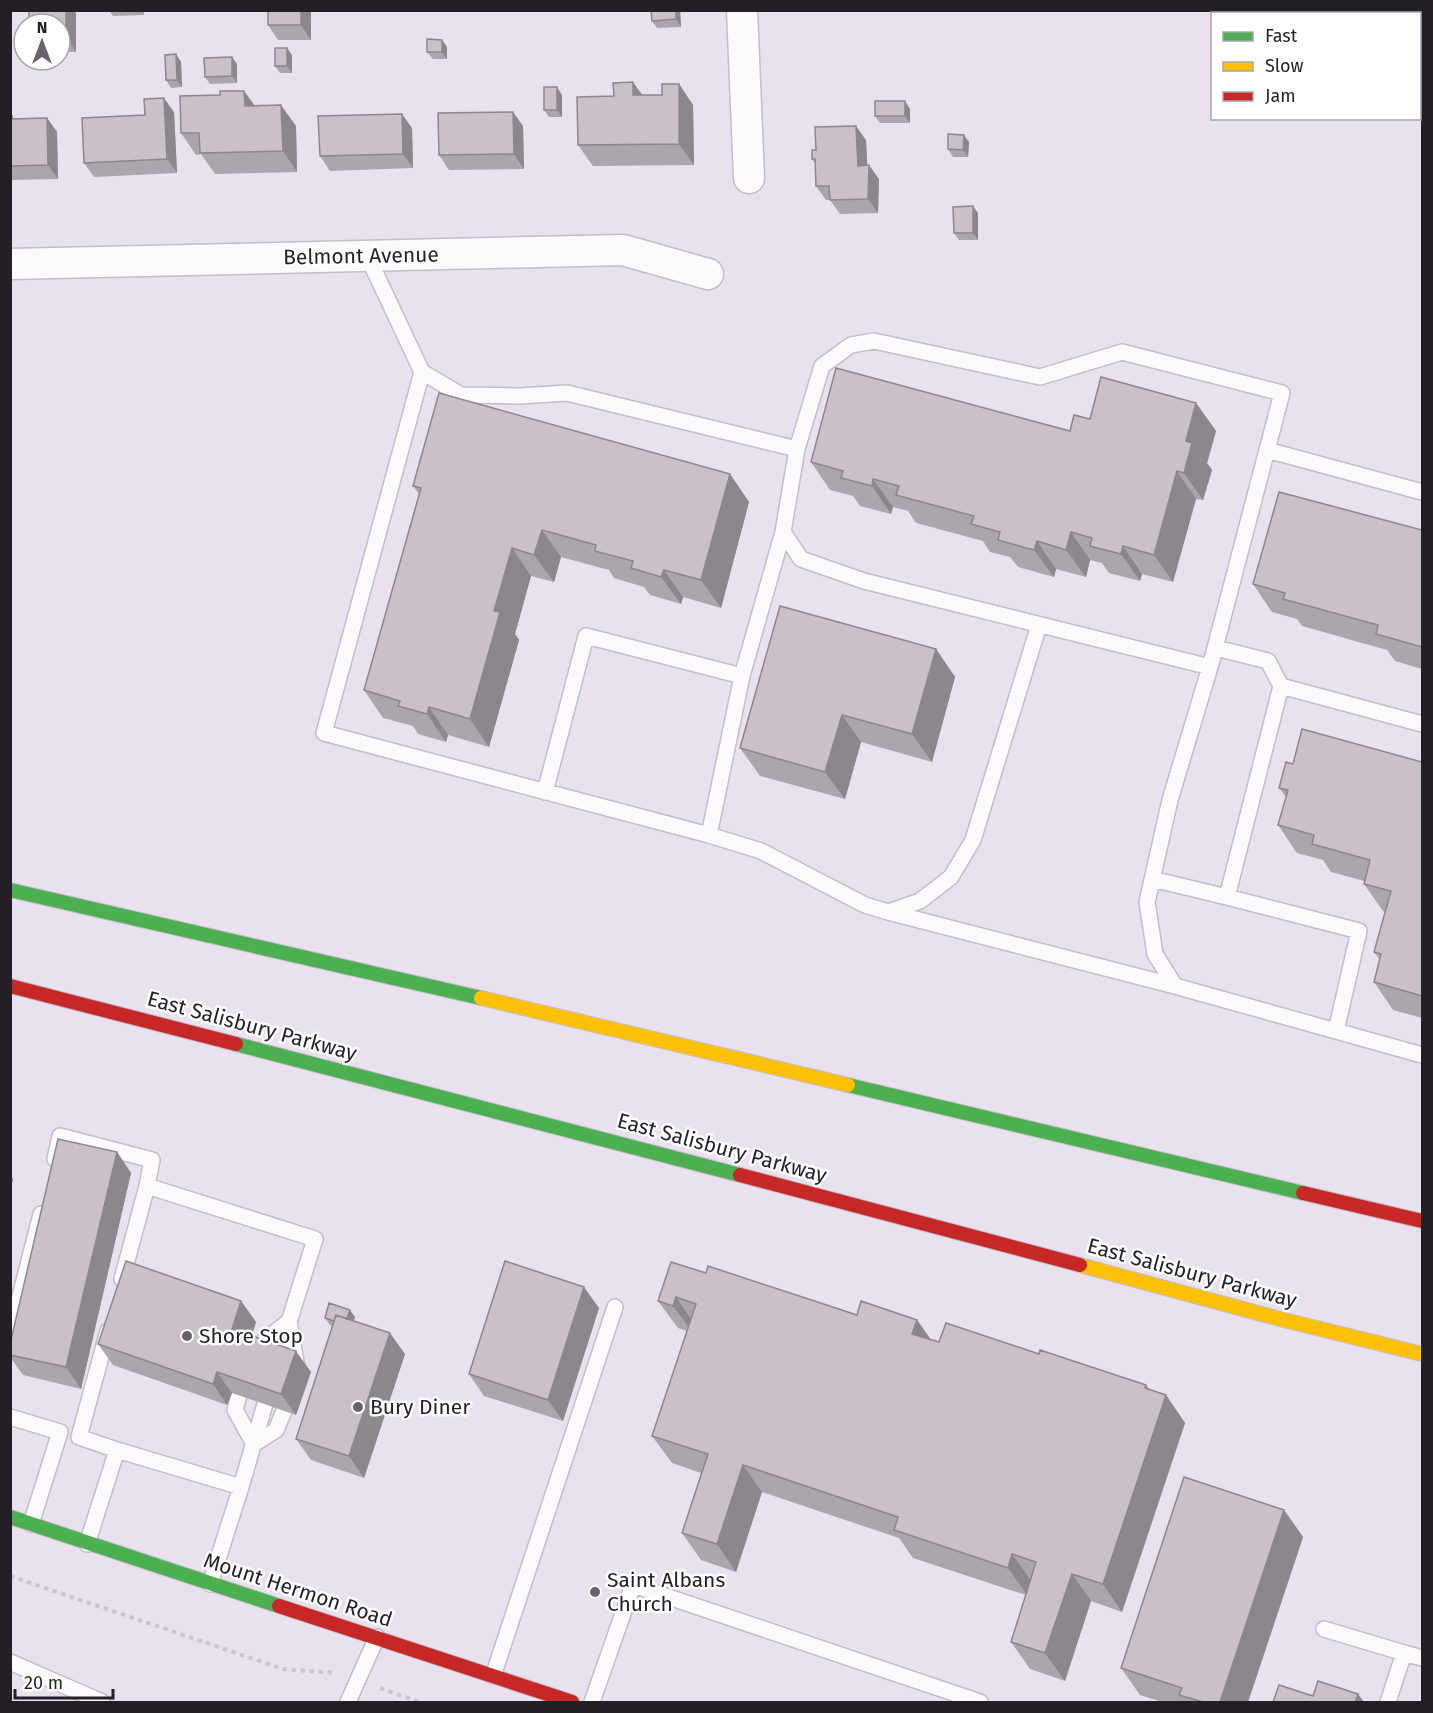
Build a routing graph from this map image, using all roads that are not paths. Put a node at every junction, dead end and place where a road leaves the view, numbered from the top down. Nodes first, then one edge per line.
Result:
1 (742, 10) edge
2 (750, 178) dead end
3 (367, 255) junction
4 (10, 264) edge
5 (708, 274) dead end
6 (422, 372) junction
7 (797, 449) junction
8 (1267, 450) junction
9 (1422, 492) edge
10 (783, 532) junction
11 (1039, 625) junction
12 (1215, 648) junction
13 (1210, 667) junction
14 (742, 676) junction
15 (1281, 686) junction
16 (1422, 724) edge
17 (545, 792) junction
18 (709, 835) junction
19 (1152, 879) junction
20 (33, 881) dead end
21 (10, 890) edge
22 (1227, 897) junction
23 (888, 912) junction
24 (168, 926) junction
25 (1175, 986) junction
26 (10, 988) edge
27 (1336, 1031) junction
28 (1422, 1055) edge
29 (52, 1169) edge
30 (147, 1186) junction
31 (44, 1203) edge
32 (1422, 1221) edge
33 (119, 1289) edge
34 (615, 1307) dead end
35 (113, 1311) edge
36 (289, 1321) junction
37 (10, 1335) edge
38 (252, 1352) edge
39 (1422, 1354) edge
40 (277, 1360) edge
41 (297, 1367) edge
42 (239, 1395) edge
43 (265, 1404) edge
44 (284, 1411) edge
45 (10, 1417) edge
46 (60, 1432) junction
47 (79, 1437) junction
48 (254, 1444) junction
49 (117, 1450) junction
50 (241, 1487) junction
51 (10, 1517) edge
52 (31, 1524) junction
53 (87, 1544) junction
54 (210, 1584) junction
55 (1324, 1629) dead end
56 (377, 1637) junction
57 (1404, 1653) junction
58 (1422, 1658) edge
59 (10, 1662) edge
60 (493, 1676) junction
61 (102, 1702) edge
62 (348, 1702) edge
63 (572, 1702) edge
64 (592, 1702) edge
65 (980, 1702) edge
66 (1388, 1702) edge

1 - 2 street
3 - 4 street, Belmont Avenue
3 - 5 street, Belmont Avenue
3 - 6 lane
6 - 7 lane
6 - 17 lane
7 - 8 lane
7 - 10 lane
8 - 9 lane
8 - 12 lane
10 - 11 lane
10 - 14 lane
11 - 13 lane
11 - 23 lane
12 - 13 lane
12 - 15 lane
13 - 19 lane
14 - 17 lane
14 - 18 lane
15 - 16 lane
15 - 22 lane
17 - 18 lane
18 - 23 lane
19 - 22 lane
19 - 25 lane
20 - 24 main road
21 - 24 main road
22 - 27 lane
23 - 25 lane
24 - 32 main road
25 - 27 lane
26 - 39 main road, East Salisbury Parkway
27 - 28 lane
29 - 30 lane
30 - 33 lane
30 - 36 lane
31 - 37 lane
34 - 60 lane
35 - 47 lane
36 - 38 lane
36 - 40 lane
36 - 41 lane
42 - 48 lane
43 - 48 lane
44 - 48 lane
45 - 46 lane
46 - 47 lane
46 - 52 lane
47 - 49 lane
48 - 50 lane
49 - 50 lane
49 - 53 lane
50 - 54 lane
51 - 52 main road, Mount Hermon Road
52 - 53 main road, Mount Hermon Road
53 - 54 main road, Mount Hermon Road
54 - 56 main road, Mount Hermon Road
55 - 57 lane
56 - 60 main road, Mount Hermon Road
56 - 62 lane
57 - 58 lane
57 - 66 lane
59 - 61 lane
60 - 63 main road, Mount Hermon Road
64 - 65 lane

